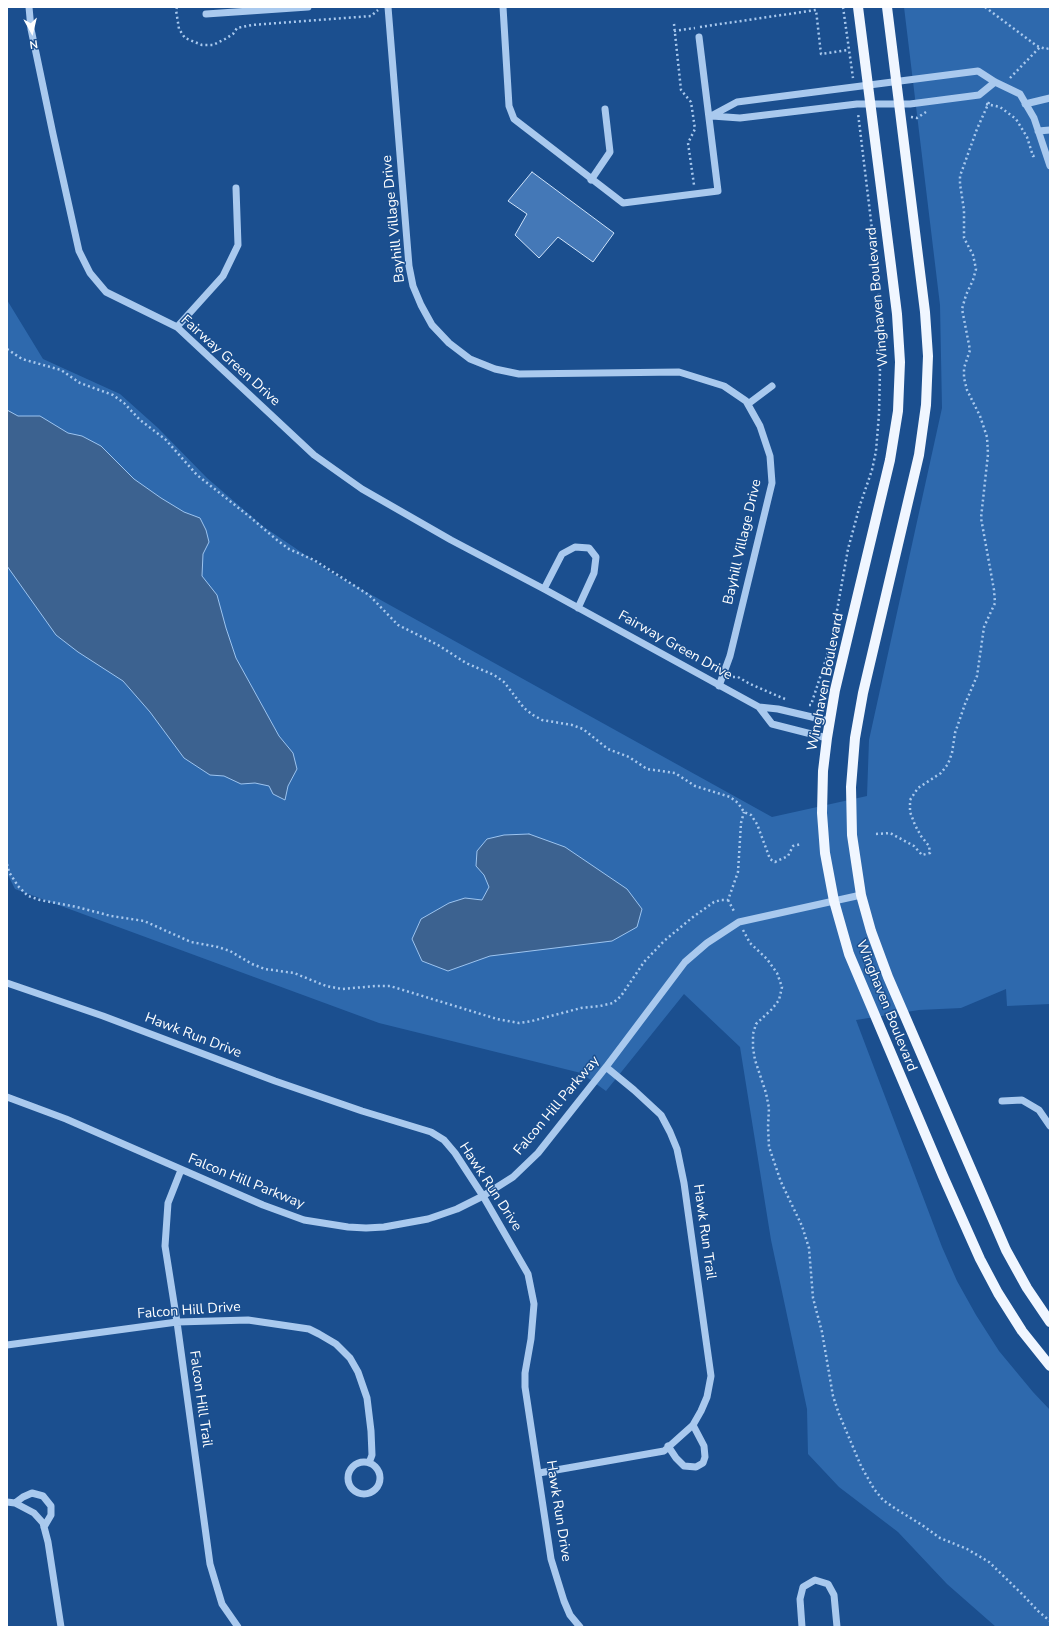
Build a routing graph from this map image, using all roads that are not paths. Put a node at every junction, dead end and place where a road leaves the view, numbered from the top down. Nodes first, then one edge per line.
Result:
1 (29, 7) edge
2 (308, 7) edge
3 (388, 7) edge
4 (502, 7) edge
5 (858, 7) edge
6 (887, 7) edge
7 (206, 14) dead end
8 (699, 37) dead end
9 (896, 81) junction
10 (995, 82) junction
11 (868, 85) junction
12 (1050, 98) edge
13 (871, 104) junction
14 (899, 104) junction
15 (1025, 104) junction
16 (605, 109) dead end
17 (710, 116) junction
18 (1050, 130) edge
19 (1038, 132) junction
20 (1050, 166) edge
21 (591, 180) junction
22 (236, 188) dead end
23 (177, 327) junction
24 (772, 386) dead end
25 (748, 404) junction
26 (544, 588) junction
27 (578, 608) junction
28 (719, 686) junction
29 (759, 707) junction
30 (829, 721) junction
31 (827, 738) junction
32 (861, 895) junction
33 (834, 902) junction
34 (7, 983) edge
35 (606, 1067) junction
36 (7, 1097) edge
37 (1002, 1101) dead end
38 (1050, 1126) edge
39 (181, 1170) junction
40 (483, 1196) junction
41 (177, 1322) junction
42 (1050, 1322) edge
43 (7, 1344) edge
44 (1048, 1361) edge
45 (693, 1425) junction
46 (668, 1446) junction
47 (369, 1463) junction
48 (539, 1473) junction
49 (7, 1502) edge
50 (15, 1503) junction
51 (44, 1526) junction
52 (61, 1627) edge
53 (238, 1627) edge
54 (580, 1627) edge
55 (802, 1627) edge
56 (836, 1627) edge

1 - 23 street, Fairway Green Drive
2 - 7 street
3 - 25 street, Bayhill Village Drive
4 - 21 street
5 - 11 main road, Winghaven Boulevard
6 - 9 main road, Winghaven Boulevard
8 - 17 street
9 - 10 street
9 - 11 street
9 - 14 main road, Winghaven Boulevard
10 - 14 street
10 - 15 street
11 - 13 main road, Winghaven Boulevard
11 - 17 street
12 - 15 street
13 - 14 street
13 - 17 street
13 - 30 main road, Winghaven Boulevard
14 - 32 main road, Winghaven Boulevard
15 - 19 street
16 - 21 street
17 - 21 street
18 - 19 street
19 - 20 street
22 - 23 street
23 - 26 street, Fairway Green Drive
24 - 25 street
25 - 28 street, Bayhill Village Drive
26 - 27 street, Fairway Green Drive
26 - 27 street
27 - 28 street, Fairway Green Drive
28 - 29 street, Fairway Green Drive
29 - 30 street, Fairway Green Drive
29 - 31 street, Fairway Green Drive
30 - 31 main road, Winghaven Boulevard
31 - 33 main road, Winghaven Boulevard
32 - 33 street, Falcon Hill Parkway
32 - 42 main road, Winghaven Boulevard
33 - 35 street, Falcon Hill Parkway
33 - 44 main road, Winghaven Boulevard
34 - 40 street, Hawk Run Drive
35 - 40 street, Falcon Hill Parkway
35 - 45 street, Hawk Run Trail
36 - 39 street, Falcon Hill Parkway
37 - 38 street
39 - 40 street, Falcon Hill Parkway
39 - 41 street, Falcon Hill Trail
40 - 48 street, Hawk Run Drive
41 - 43 street, Falcon Hill Drive
41 - 47 street, Falcon Hill Drive
41 - 53 street, Falcon Hill Trail
45 - 46 street, Hawk Run Trail
45 - 46 street
46 - 48 street, Hawk Run Trail
47 - 47 street
48 - 54 street, Hawk Run Drive
49 - 50 street
50 - 51 street
50 - 51 street
51 - 52 street
55 - 56 street

